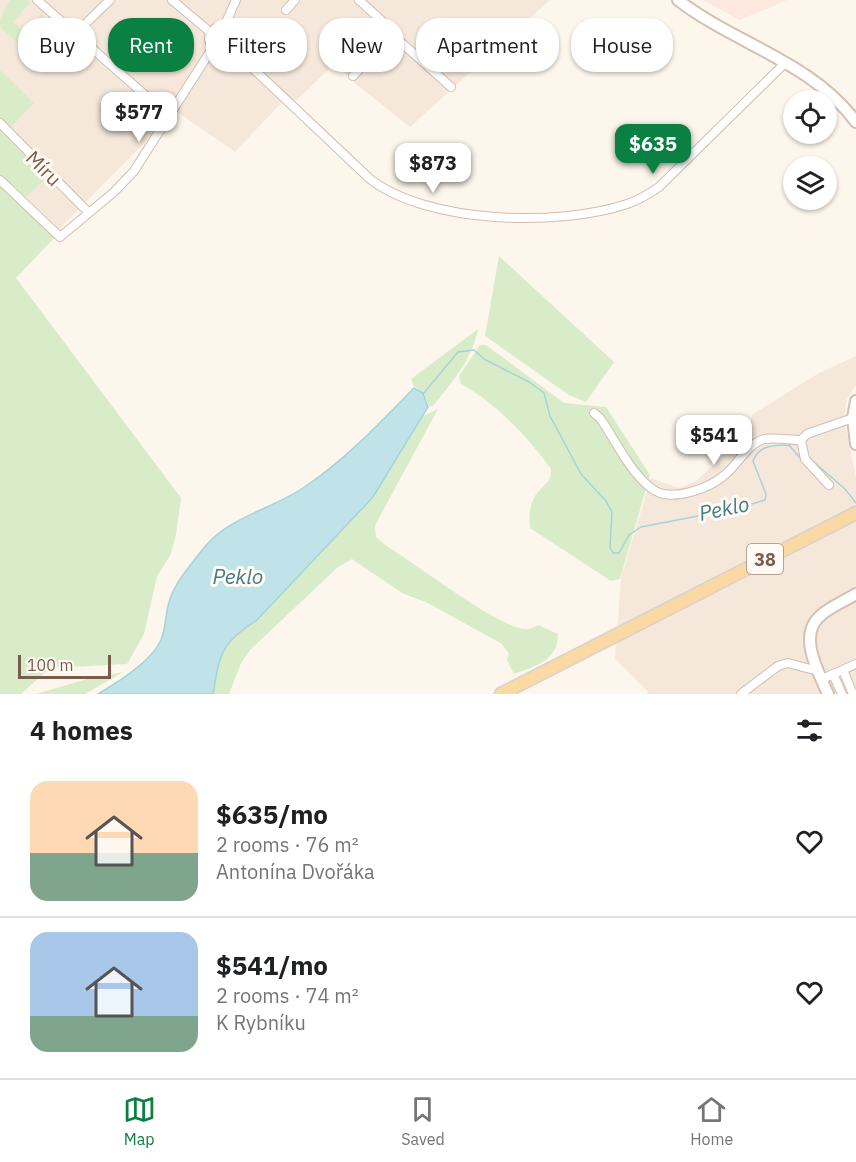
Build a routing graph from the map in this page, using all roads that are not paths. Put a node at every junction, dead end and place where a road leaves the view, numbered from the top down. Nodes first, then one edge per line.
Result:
1 (37, 0) edge
2 (110, 0) edge
3 (172, 0) edge
4 (236, 0) edge
5 (295, 0) edge
6 (359, 0) edge
7 (678, 0) edge
8 (286, 10) dead end
9 (58, 18) edge
10 (91, 18) edge
11 (228, 18) edge
12 (379, 18) edge
13 (206, 29) edge
14 (404, 45) edge
15 (96, 52) edge
16 (206, 58) edge
17 (785, 63) junction
18 (257, 72) edge
19 (357, 72) edge
20 (353, 76) dead end
21 (451, 87) dead end
22 (170, 117) junction
23 (856, 122) edge
24 (0, 123) edge
25 (0, 180) edge
26 (88, 212) junction
27 (856, 401) edge
28 (594, 413) dead end
29 (853, 418) junction
30 (801, 440) junction
31 (856, 444) edge
32 (829, 485) dead end
33 (856, 513) edge
34 (856, 594) edge
35 (856, 664) edge
36 (843, 670) junction
37 (833, 674) junction
38 (820, 675) junction
39 (501, 694) edge
40 (741, 694) edge
41 (828, 694) edge
42 (842, 694) edge
43 (853, 694) edge

1 - 9 street
2 - 10 street
3 - 13 street
4 - 11 street
5 - 8 street
6 - 12 street
7 - 17 street
14 - 21 street
15 - 22 street
16 - 22 street
17 - 18 street
17 - 23 street
19 - 20 street
22 - 26 street
24 - 26 street, Míru
25 - 26 street
27 - 29 street
28 - 30 street
29 - 30 street
29 - 31 street
30 - 32 street
33 - 39 main road, 38
34 - 38 street
35 - 36 street
36 - 37 street
36 - 43 street
37 - 38 street
37 - 42 street
38 - 40 street
38 - 41 street

